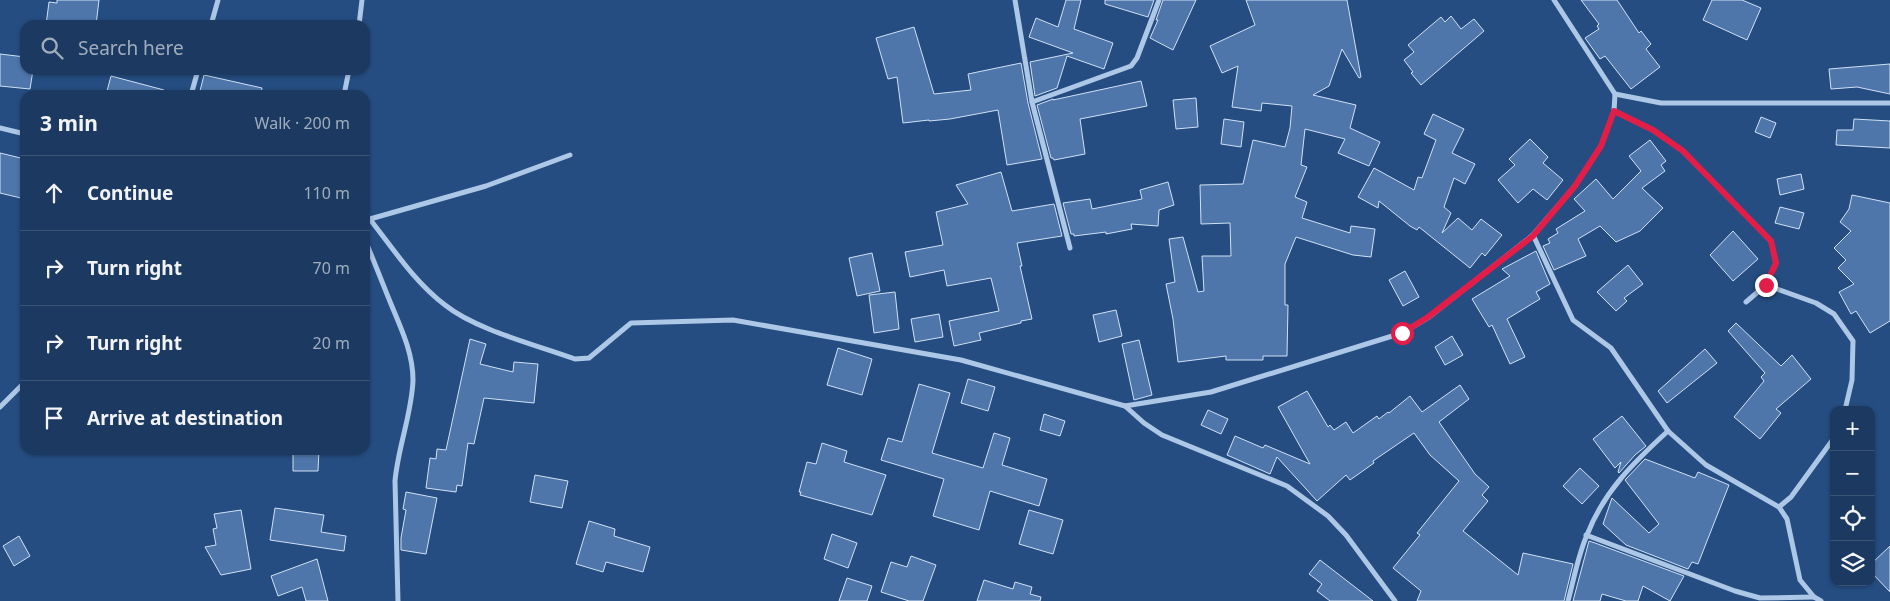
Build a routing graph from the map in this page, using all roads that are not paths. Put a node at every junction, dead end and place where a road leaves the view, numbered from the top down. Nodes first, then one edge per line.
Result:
1 (218, 0) edge
2 (362, 0) edge
3 (1015, 0) edge
4 (1159, 0) edge
5 (1554, 0) edge
6 (212, 20) edge
7 (360, 20) edge
8 (197, 75) edge
9 (349, 75) edge
10 (192, 90) edge
11 (345, 90) edge
12 (1614, 94) junction
13 (1032, 102) junction
14 (1890, 102) edge
15 (1614, 111) junction
16 (0, 128) edge
17 (20, 133) edge
18 (570, 155) dead end
19 (370, 219) joint
20 (1533, 236) junction
21 (1070, 248) dead end
22 (370, 252) edge
23 (1766, 285) junction
24 (1746, 302) dead end
25 (20, 387) edge
26 (1125, 406) junction
27 (1846, 406) edge
28 (0, 407) edge
29 (1668, 431) junction
30 (1830, 443) edge
31 (1779, 507) junction
32 (1586, 535) junction
33 (1814, 597) junction
34 (398, 601) edge
35 (1395, 601) edge
36 (1568, 601) edge
37 (1821, 601) edge

1 - 6 street
2 - 7 street
3 - 13 street
4 - 13 street
5 - 12 street
8 - 10 street
9 - 11 street
12 - 14 street
12 - 15 street
13 - 21 street
15 - 20 street
15 - 23 street
16 - 17 street
18 - 19 street
19 - 26 street
20 - 26 street
20 - 29 street
22 - 34 street
23 - 24 street
23 - 27 street
25 - 28 street
26 - 35 street
29 - 31 street
29 - 32 street
30 - 31 street
31 - 33 street
32 - 33 street
32 - 36 street
33 - 37 street

